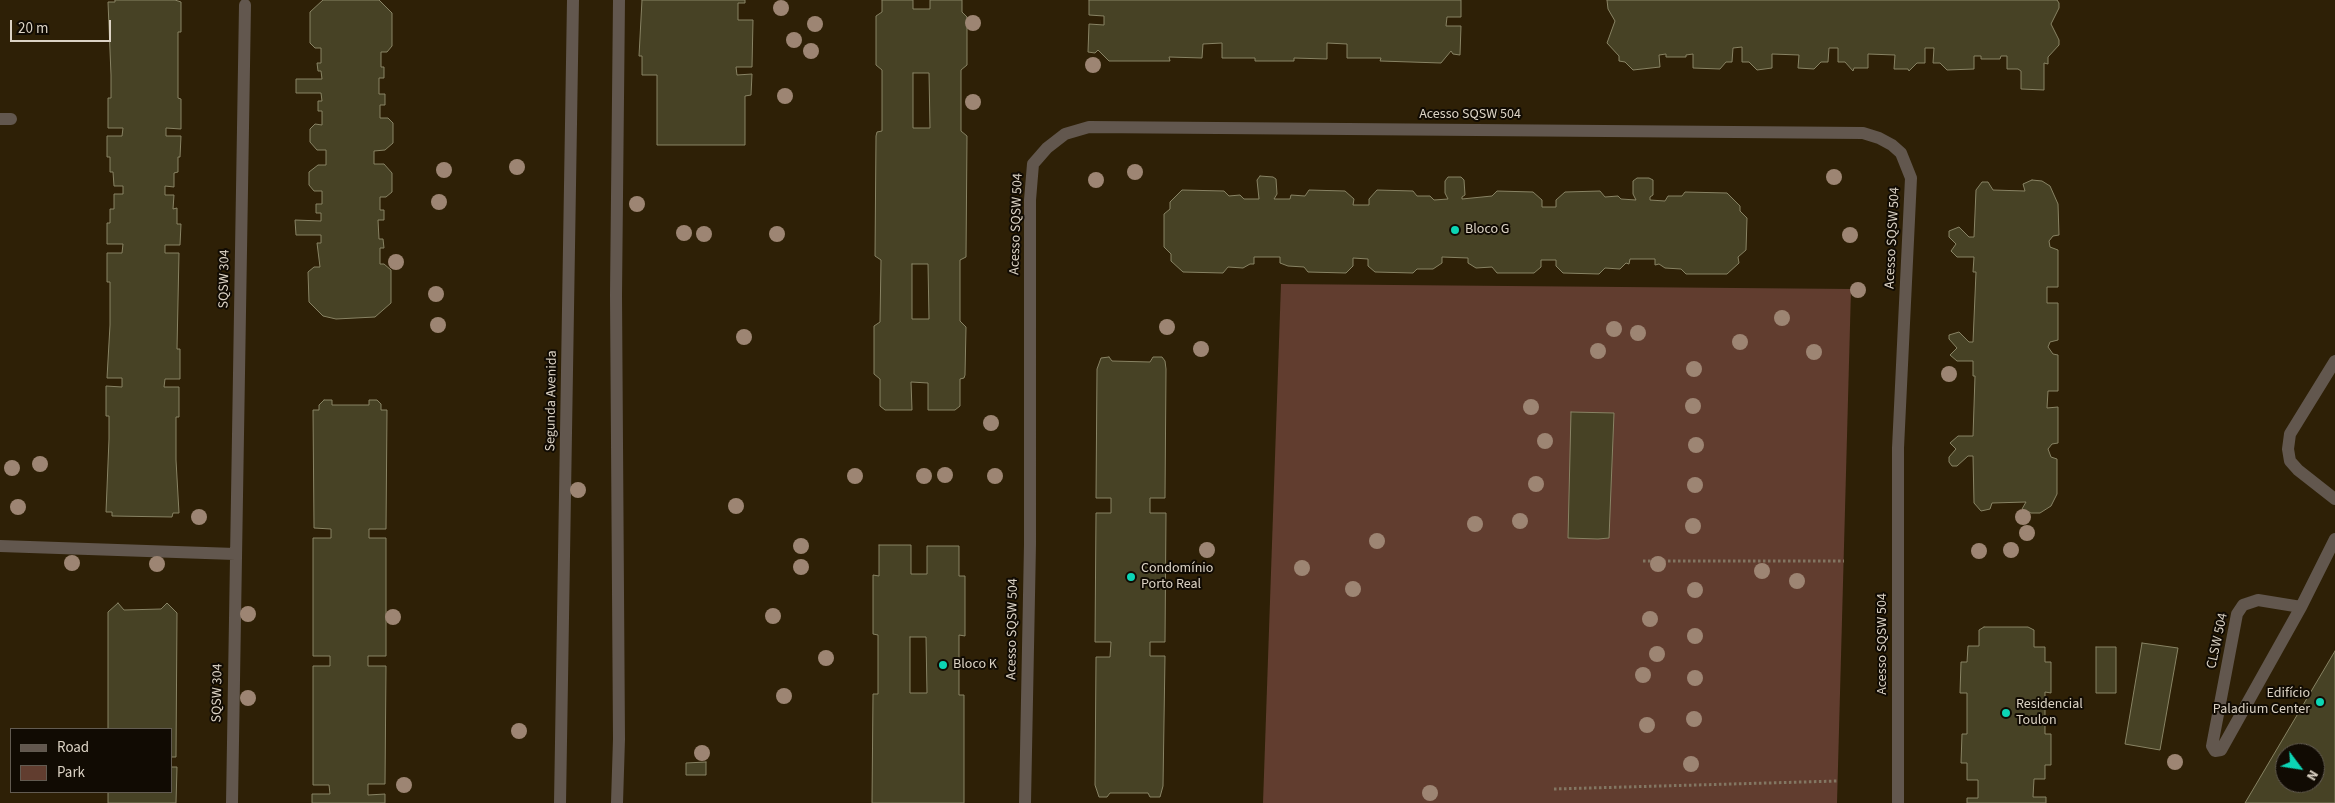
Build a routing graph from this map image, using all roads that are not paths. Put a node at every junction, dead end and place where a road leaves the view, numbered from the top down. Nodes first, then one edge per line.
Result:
1 (573, 0) edge
2 (619, 0) edge
3 (245, 4) dead end
4 (2335, 360) edge
5 (2335, 499) edge
6 (2334, 544) edge
7 (0, 546) edge
8 (235, 554) junction
9 (2301, 607) junction
10 (232, 803) edge
11 (560, 803) edge
12 (617, 803) edge
13 (1024, 803) edge
14 (1898, 803) edge

1 - 11 street, Segunda Avenida
2 - 12 street
3 - 8 street, SQSW 304
4 - 5 street
6 - 9 street, CLSW 504
7 - 8 street
8 - 10 street, SQSW 304
9 - 9 street, CLSW 504
13 - 14 street, Acesso SQSW 504

